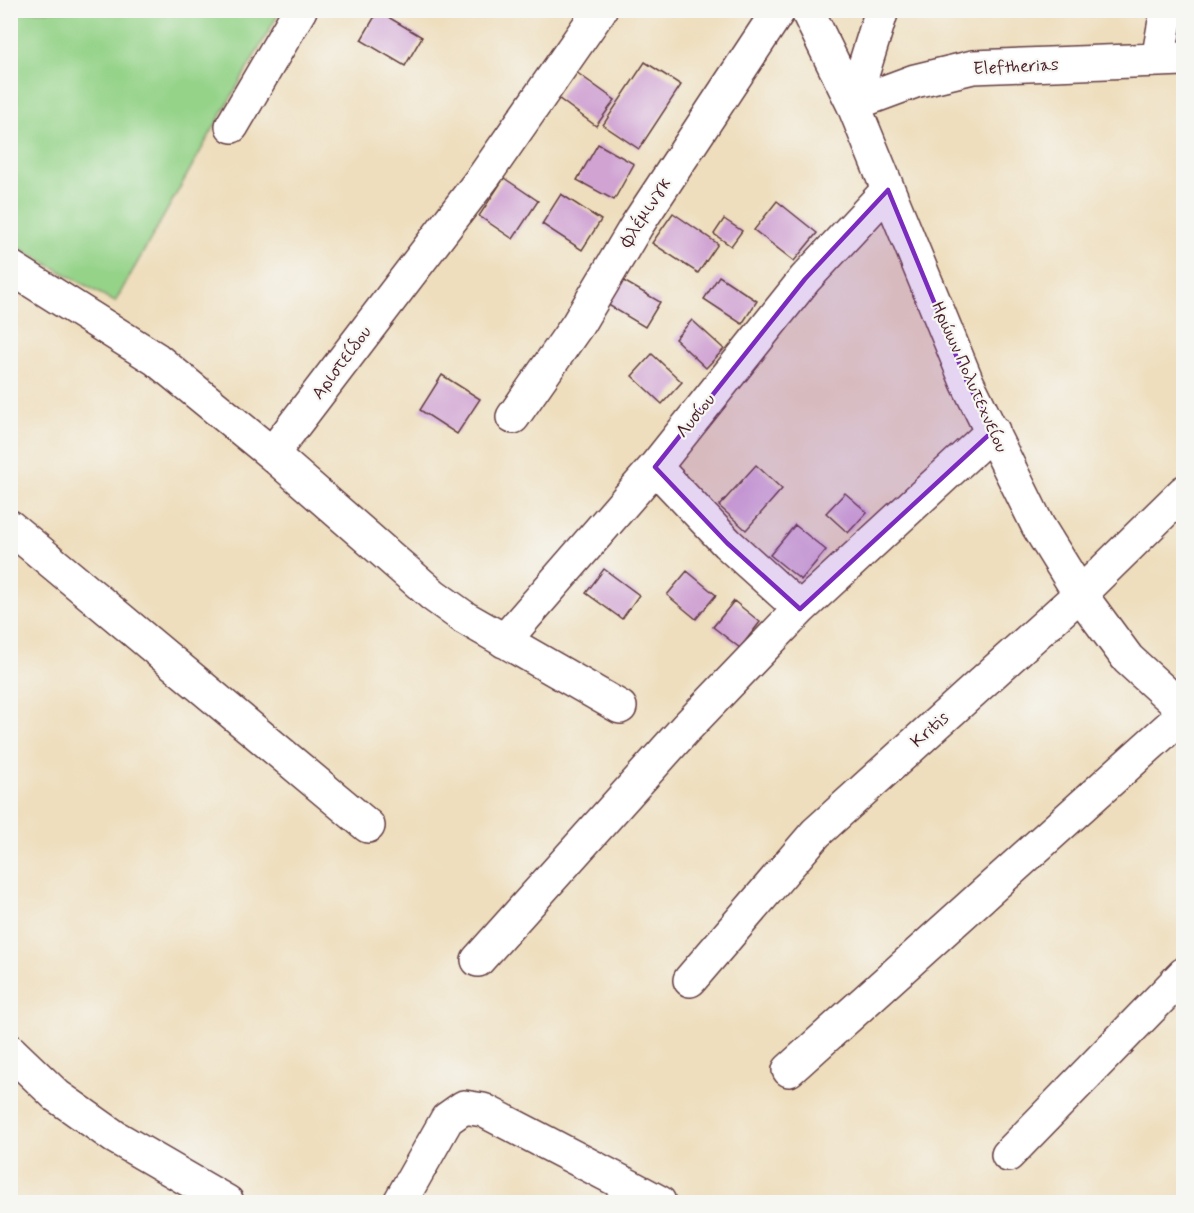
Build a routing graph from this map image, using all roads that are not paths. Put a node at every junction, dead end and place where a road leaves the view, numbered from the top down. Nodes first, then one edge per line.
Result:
1 (300, 10) edge
2 (600, 10) edge
3 (779, 10) edge
4 (807, 10) edge
5 (882, 10) edge
6 (1167, 10) edge
7 (1171, 60) edge
8 (853, 104) junction
9 (232, 126) dead end
10 (888, 190) junction
11 (10, 267) edge
12 (513, 417) dead end
13 (993, 431) junction
14 (272, 454) junction
15 (655, 467) junction
16 (1184, 492) edge
17 (10, 527) edge
18 (1080, 594) junction
19 (800, 609) junction
20 (504, 641) junction
21 (620, 707) dead end
22 (1184, 712) edge
23 (368, 826) dead end
24 (478, 960) dead end
25 (1184, 974) edge
26 (690, 980) dead end
27 (10, 1051) edge
28 (789, 1070) dead end
29 (1008, 1155) dead end
30 (638, 1197) edge
31 (227, 1203) edge
32 (400, 1203) edge

1 - 9 street
2 - 14 street, Αριστείδου
3 - 12 street, Φλέμινγκ
4 - 8 street, Ηρώων Πολυτεχνείου
5 - 8 street
6 - 7 street
7 - 8 street, Eleftherias
8 - 10 street, Ηρώων Πολυτεχνείου
10 - 13 street, Ηρώων Πολυτεχνείου
10 - 15 street, Λυσίου
11 - 14 street
13 - 18 street, Ηρώων Πολυτεχνείου
13 - 19 street
14 - 20 street
15 - 19 street
15 - 20 street, Λυσίου
16 - 18 street, Kritis
17 - 23 street
18 - 22 street, Ηρώων Πολυτεχνείου
18 - 26 street, Kritis
19 - 24 street
20 - 21 street
22 - 28 street
25 - 29 street
27 - 31 street
30 - 32 street

